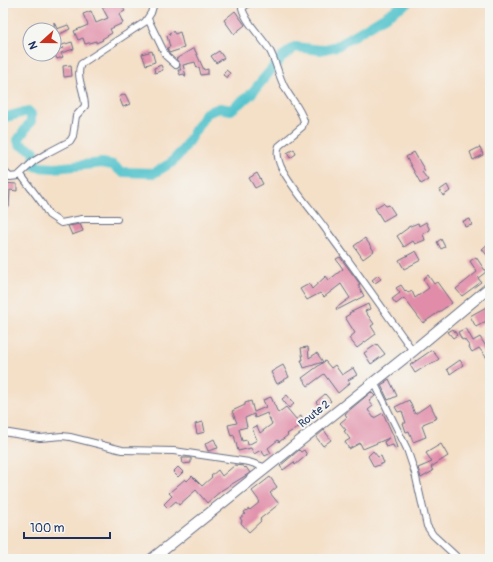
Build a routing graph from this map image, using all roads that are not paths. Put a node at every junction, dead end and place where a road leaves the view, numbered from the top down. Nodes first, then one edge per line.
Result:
1 (154, 3) edge
2 (249, 3) edge
3 (148, 19) junction
4 (176, 65) dead end
5 (3, 170) edge
6 (21, 175) junction
7 (117, 219) dead end
8 (490, 287) edge
9 (413, 351) junction
10 (374, 382) junction
11 (3, 432) edge
12 (266, 468) junction
13 (152, 559) edge
14 (459, 559) edge

1 - 3 street
2 - 9 street
3 - 4 street
3 - 6 street
5 - 6 street
6 - 7 street
8 - 9 highway, Route 2
9 - 10 highway, Route 2
10 - 12 highway, Route 2
10 - 14 street
11 - 12 street
12 - 13 highway, Route 2

